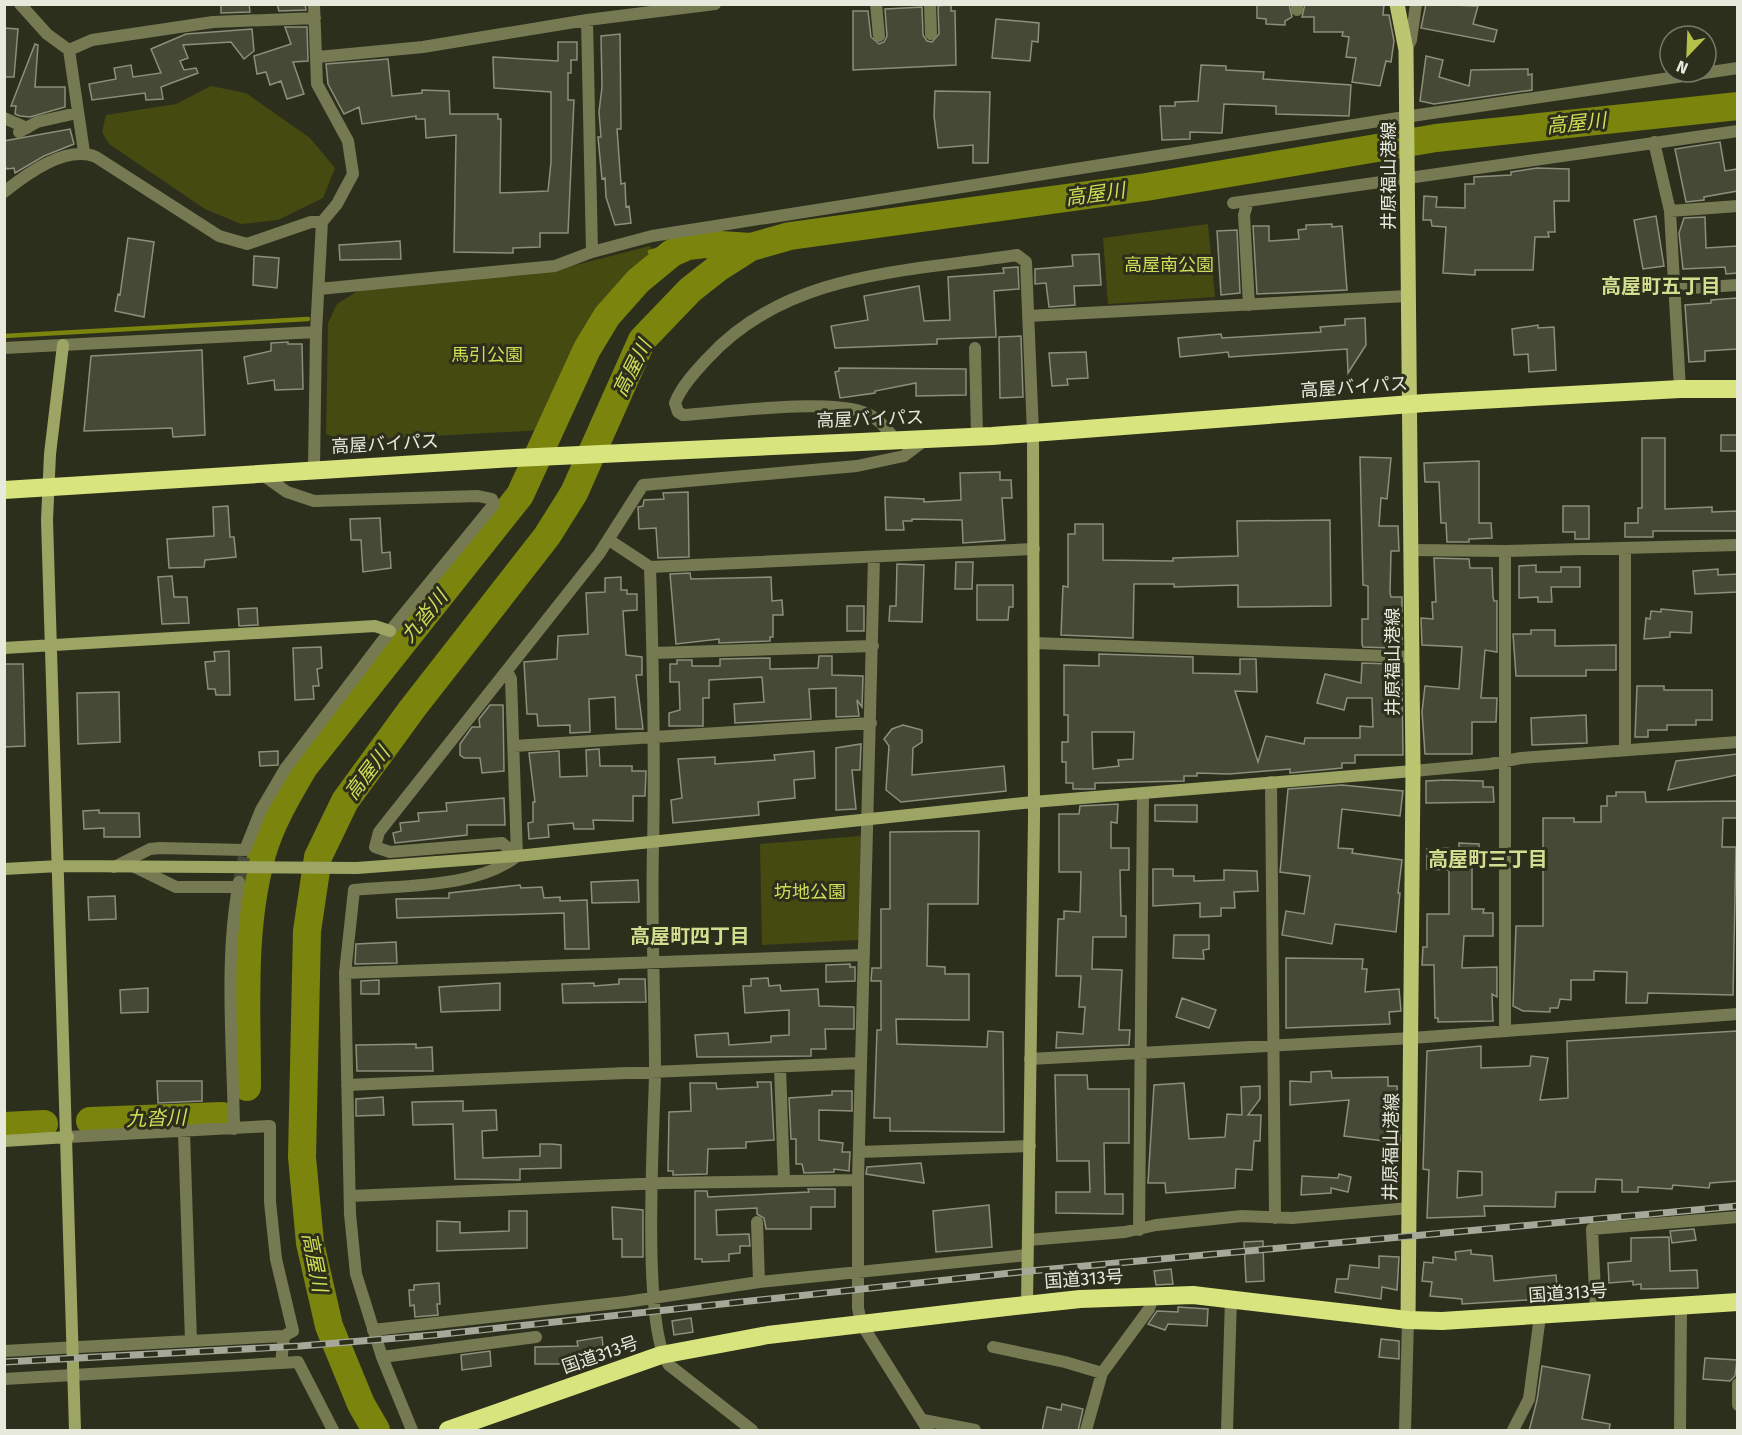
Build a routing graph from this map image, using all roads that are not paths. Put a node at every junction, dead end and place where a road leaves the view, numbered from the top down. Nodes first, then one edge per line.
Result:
1 (314, 4) edge
2 (716, 4) edge
3 (876, 4) edge
4 (930, 4) edge
5 (1397, 4) edge
6 (1416, 4) edge
7 (26, 7) edge
8 (315, 18) junction
9 (587, 20) junction
10 (931, 34) dead end
11 (879, 36) dead end
12 (69, 50) junction
13 (1406, 50) junction
14 (318, 57) junction
15 (1737, 68) edge
16 (77, 113) junction
17 (4, 118) edge
18 (1408, 120) junction
19 (1737, 131) edge
20 (1654, 142) junction
21 (84, 152) junction
22 (1408, 174) junction
23 (4, 192) edge
24 (1248, 201) junction
25 (1233, 203) dead end
26 (1737, 206) edge
27 (1670, 211) junction
28 (322, 222) junction
29 (592, 252) junction
30 (1737, 285) edge
31 (319, 289) junction
32 (1675, 289) junction
33 (1408, 296) junction
34 (1249, 305) junction
35 (1028, 316) junction
36 (316, 332) junction
37 (63, 345) junction
38 (4, 348) edge
39 (975, 348) dead end
40 (1680, 389) junction
41 (1737, 389) edge
42 (1408, 404) junction
43 (1033, 433) junction
44 (977, 436) junction
45 (894, 438) junction
46 (928, 438) junction
47 (314, 469) junction
48 (260, 473) junction
49 (48, 488) junction
50 (4, 490) edge
51 (609, 540) junction
52 (1737, 545) edge
53 (1625, 548) junction
54 (1034, 549) junction
55 (1412, 550) junction
56 (1505, 551) junction
57 (874, 557) junction
58 (650, 567) junction
59 (390, 631) junction
60 (1034, 643) junction
61 (52, 646) junction
62 (873, 646) junction
63 (4, 648) edge
64 (653, 653) junction
65 (1413, 657) junction
66 (507, 671) junction
67 (871, 723) junction
68 (652, 736) junction
69 (1737, 742) edge
70 (514, 746) junction
71 (1625, 750) junction
72 (1504, 761) junction
73 (1413, 771) junction
74 (1271, 782) junction
75 (1143, 794) junction
76 (1034, 802) junction
77 (869, 820) junction
78 (653, 840) junction
79 (517, 856) junction
80 (245, 859) junction
81 (59, 866) junction
82 (114, 867) junction
83 (135, 867) junction
84 (4, 869) edge
85 (864, 955) junction
86 (654, 960) junction
87 (345, 973) junction
88 (1737, 1014) edge
89 (1505, 1030) junction
90 (1412, 1038) junction
91 (1274, 1046) junction
92 (1140, 1055) junction
93 (1030, 1059) junction
94 (861, 1064) junction
95 (780, 1067) junction
96 (654, 1074) junction
97 (347, 1085) junction
98 (234, 1129) junction
99 (184, 1132) junction
100 (68, 1137) junction
101 (4, 1142) edge
102 (1029, 1146) junction
103 (859, 1152) junction
104 (858, 1180) junction
105 (784, 1181) junction
106 (652, 1184) junction
107 (350, 1196) junction
108 (1410, 1208) junction
109 (1737, 1216) edge
110 (1275, 1218) junction
111 (757, 1222) dead end
112 (1139, 1230) junction
113 (1028, 1240) junction
114 (1028, 1255) junction
115 (857, 1273) junction
116 (759, 1282) junction
117 (654, 1296) junction
118 (1153, 1296) junction
119 (1232, 1298) junction
120 (1737, 1302) edge
121 (1026, 1305) junction
122 (1681, 1307) junction
123 (1596, 1312) junction
124 (1540, 1316) junction
125 (1408, 1320) junction
126 (861, 1323) junction
127 (373, 1330) junction
128 (284, 1336) junction
129 (536, 1337) dead end
130 (191, 1341) junction
131 (71, 1347) junction
132 (993, 1347) dead end
133 (4, 1351) edge
134 (661, 1355) junction
135 (382, 1357) junction
136 (281, 1363) junction
137 (1102, 1373) junction
138 (74, 1375) junction
139 (4, 1379) edge
140 (1737, 1384) edge
141 (1737, 1405) edge
142 (926, 1426) edge
143 (75, 1431) edge
144 (333, 1431) edge
145 (412, 1431) edge
146 (448, 1431) edge
147 (752, 1431) edge
148 (975, 1431) edge
149 (1086, 1431) edge
150 (1227, 1431) edge
151 (1405, 1431) edge
152 (1513, 1431) edge
153 (1680, 1431) edge

1 - 8 street
2 - 9 street
3 - 11 street
4 - 10 street
5 - 13 main road, 井原福山港線
6 - 13 street
7 - 12 street
8 - 12 street
8 - 14 street
9 - 14 street
9 - 29 street
12 - 16 street
13 - 18 main road, 井原福山港線
14 - 28 street
15 - 18 street
16 - 17 street
16 - 21 street
18 - 22 main road, 井原福山港線
18 - 29 street
19 - 20 street
20 - 22 street
20 - 27 street
21 - 23 street
21 - 28 street
22 - 24 street
22 - 33 main road, 井原福山港線
24 - 25 street
24 - 34 street
26 - 27 street
27 - 32 street
28 - 31 street
29 - 31 street
30 - 32 street
31 - 36 street
32 - 40 street
33 - 34 street
33 - 42 main road, 井原福山港線
34 - 35 street
35 - 43 street
35 - 45 street
36 - 37 street
36 - 47 street
37 - 38 street
37 - 49 street
39 - 44 street
40 - 41 highway, 高屋バイパス
40 - 42 highway, 高屋バイパス
42 - 43 highway, 高屋バイパス
42 - 55 main road, 井原福山港線
43 - 44 highway, 高屋バイパス
43 - 54 street
44 - 46 highway, 高屋バイパス
45 - 46 highway, 高屋バイパス
45 - 47 highway, 高屋バイパス
46 - 51 street
47 - 48 highway, 高屋バイパス
48 - 49 highway, 高屋バイパス
48 - 59 street
49 - 50 highway, 高屋バイパス
49 - 61 street
51 - 58 street
51 - 66 street
52 - 53 street
53 - 56 street
53 - 71 street
54 - 57 street
54 - 60 street
55 - 56 street
55 - 65 main road, 井原福山港線
56 - 72 street
57 - 58 street
57 - 62 street
58 - 64 street
59 - 61 street
59 - 80 street
60 - 65 street
60 - 76 street
61 - 63 street
61 - 81 street
62 - 64 street
62 - 67 street
64 - 68 street
65 - 73 main road, 井原福山港線
66 - 70 street
66 - 79 street
67 - 68 street
67 - 77 street
68 - 70 street
68 - 78 street
69 - 71 street
70 - 79 street
71 - 72 street
72 - 73 street
72 - 89 street
73 - 74 street
73 - 90 main road, 井原福山港線
74 - 75 street
74 - 91 street
75 - 76 street
75 - 92 street
76 - 77 street
76 - 93 street
77 - 78 street
77 - 85 street
78 - 79 street
78 - 86 street
79 - 80 street
79 - 87 street
80 - 82 street
80 - 83 street
81 - 82 street
81 - 84 street
81 - 100 street
82 - 83 street
83 - 98 street
85 - 86 street
85 - 94 street
86 - 87 street
86 - 96 street
87 - 97 street
88 - 89 street
89 - 90 street
90 - 91 street
90 - 108 main road, 井原福山港線
91 - 92 street
91 - 110 street
92 - 93 street
92 - 112 street
93 - 102 street
94 - 95 street
94 - 103 street
95 - 96 street
95 - 105 street
96 - 97 street
96 - 106 street
97 - 107 street
98 - 99 street
98 - 128 street
99 - 100 street
99 - 130 street
100 - 101 street
100 - 131 street
102 - 103 street
102 - 113 street
103 - 104 street
104 - 105 street
104 - 115 street
105 - 106 street
106 - 107 street
106 - 117 street
107 - 127 street
108 - 110 street
108 - 125 main road, 井原福山港線
109 - 123 street
110 - 112 street
111 - 116 street
112 - 113 street
113 - 114 street
114 - 115 street
114 - 121 street
115 - 116 street
115 - 126 street
116 - 117 street
117 - 127 street
117 - 134 street
118 - 119 highway, 国道313号
118 - 121 highway, 国道313号
118 - 137 street
119 - 125 highway, 国道313号
119 - 150 street
120 - 122 highway, 国道313号
121 - 126 highway, 国道313号
122 - 123 highway, 国道313号
122 - 153 street
123 - 124 highway, 国道313号
124 - 125 highway, 国道313号
124 - 152 street
125 - 151 street
126 - 134 highway, 国道313号
126 - 142 street
127 - 135 street
128 - 130 street
128 - 136 street
129 - 135 street
130 - 131 street
131 - 133 street
131 - 138 street
132 - 137 street
134 - 146 highway, 国道313号
134 - 147 street
135 - 145 street
136 - 138 street
136 - 144 street
137 - 149 street
138 - 139 street
138 - 143 street
140 - 141 street
142 - 148 street

